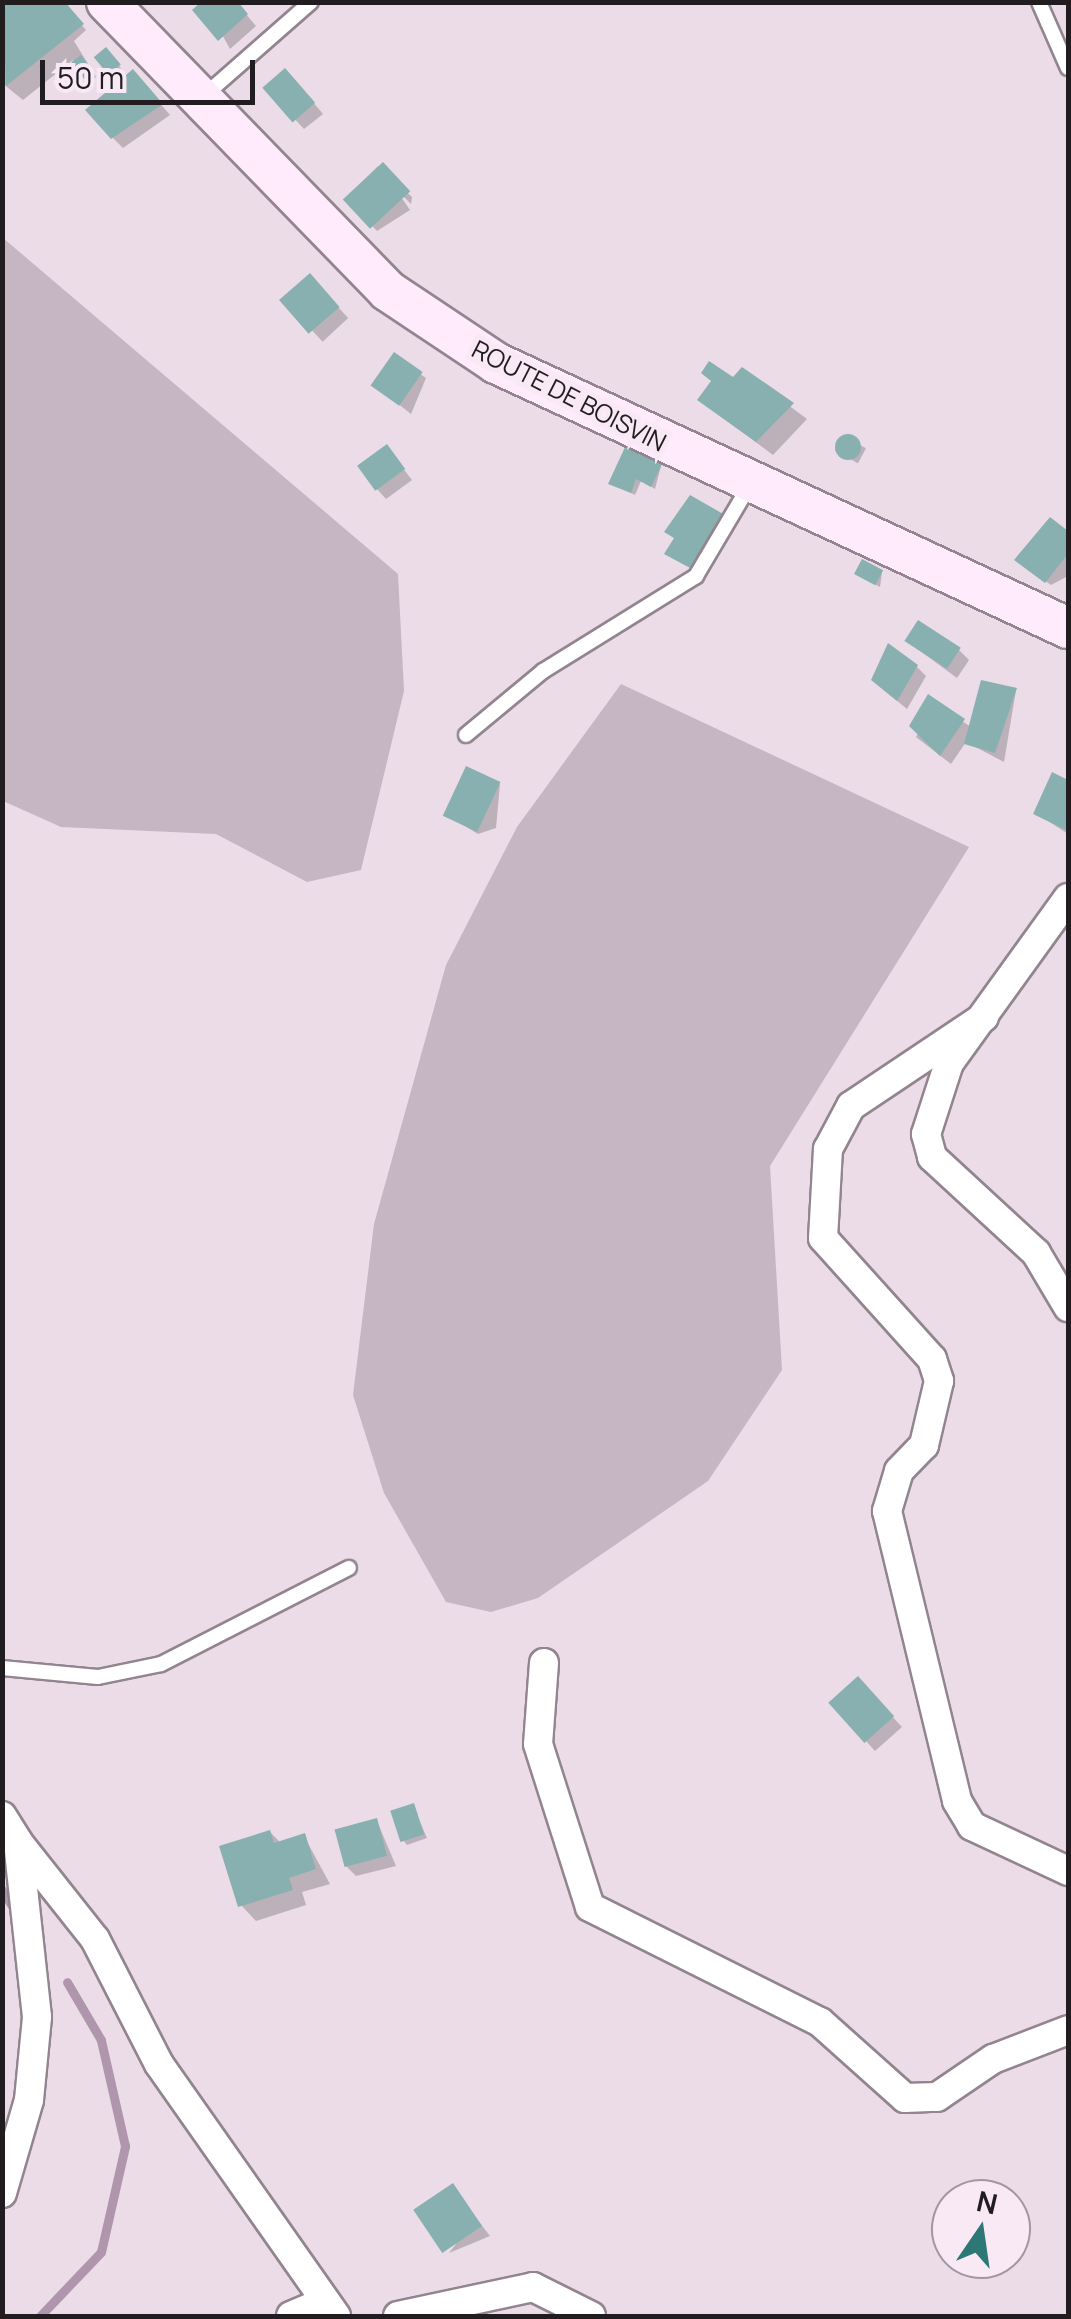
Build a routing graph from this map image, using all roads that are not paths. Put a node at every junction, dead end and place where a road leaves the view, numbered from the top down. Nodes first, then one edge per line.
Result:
1 (107, 2) edge
2 (311, 2) edge
3 (1038, 2) edge
4 (1068, 68) edge
5 (201, 99) junction
6 (751, 482) junction
7 (1068, 628) edge
8 (466, 735) dead end
9 (1068, 898) edge
10 (984, 1017) junction
11 (1068, 1307) edge
12 (349, 1568) dead end
13 (544, 1663) dead end
14 (2, 1668) edge
15 (2, 1816) edge
16 (18, 1842) junction
17 (1068, 1871) edge
18 (1068, 2030) edge
19 (2, 2194) edge
20 (329, 2310) edge
21 (292, 2316) edge
22 (398, 2316) edge
23 (591, 2316) edge

1 - 5 main road, ROUTE DE BOISVIN
2 - 5 lane
3 - 4 lane
5 - 6 main road, ROUTE DE BOISVIN
6 - 7 main road, ROUTE DE BOISVIN
6 - 8 lane
9 - 10 street
10 - 11 street
10 - 17 street
12 - 14 lane
13 - 18 street
15 - 16 street
16 - 19 street
16 - 20 street
20 - 21 street
22 - 23 street

